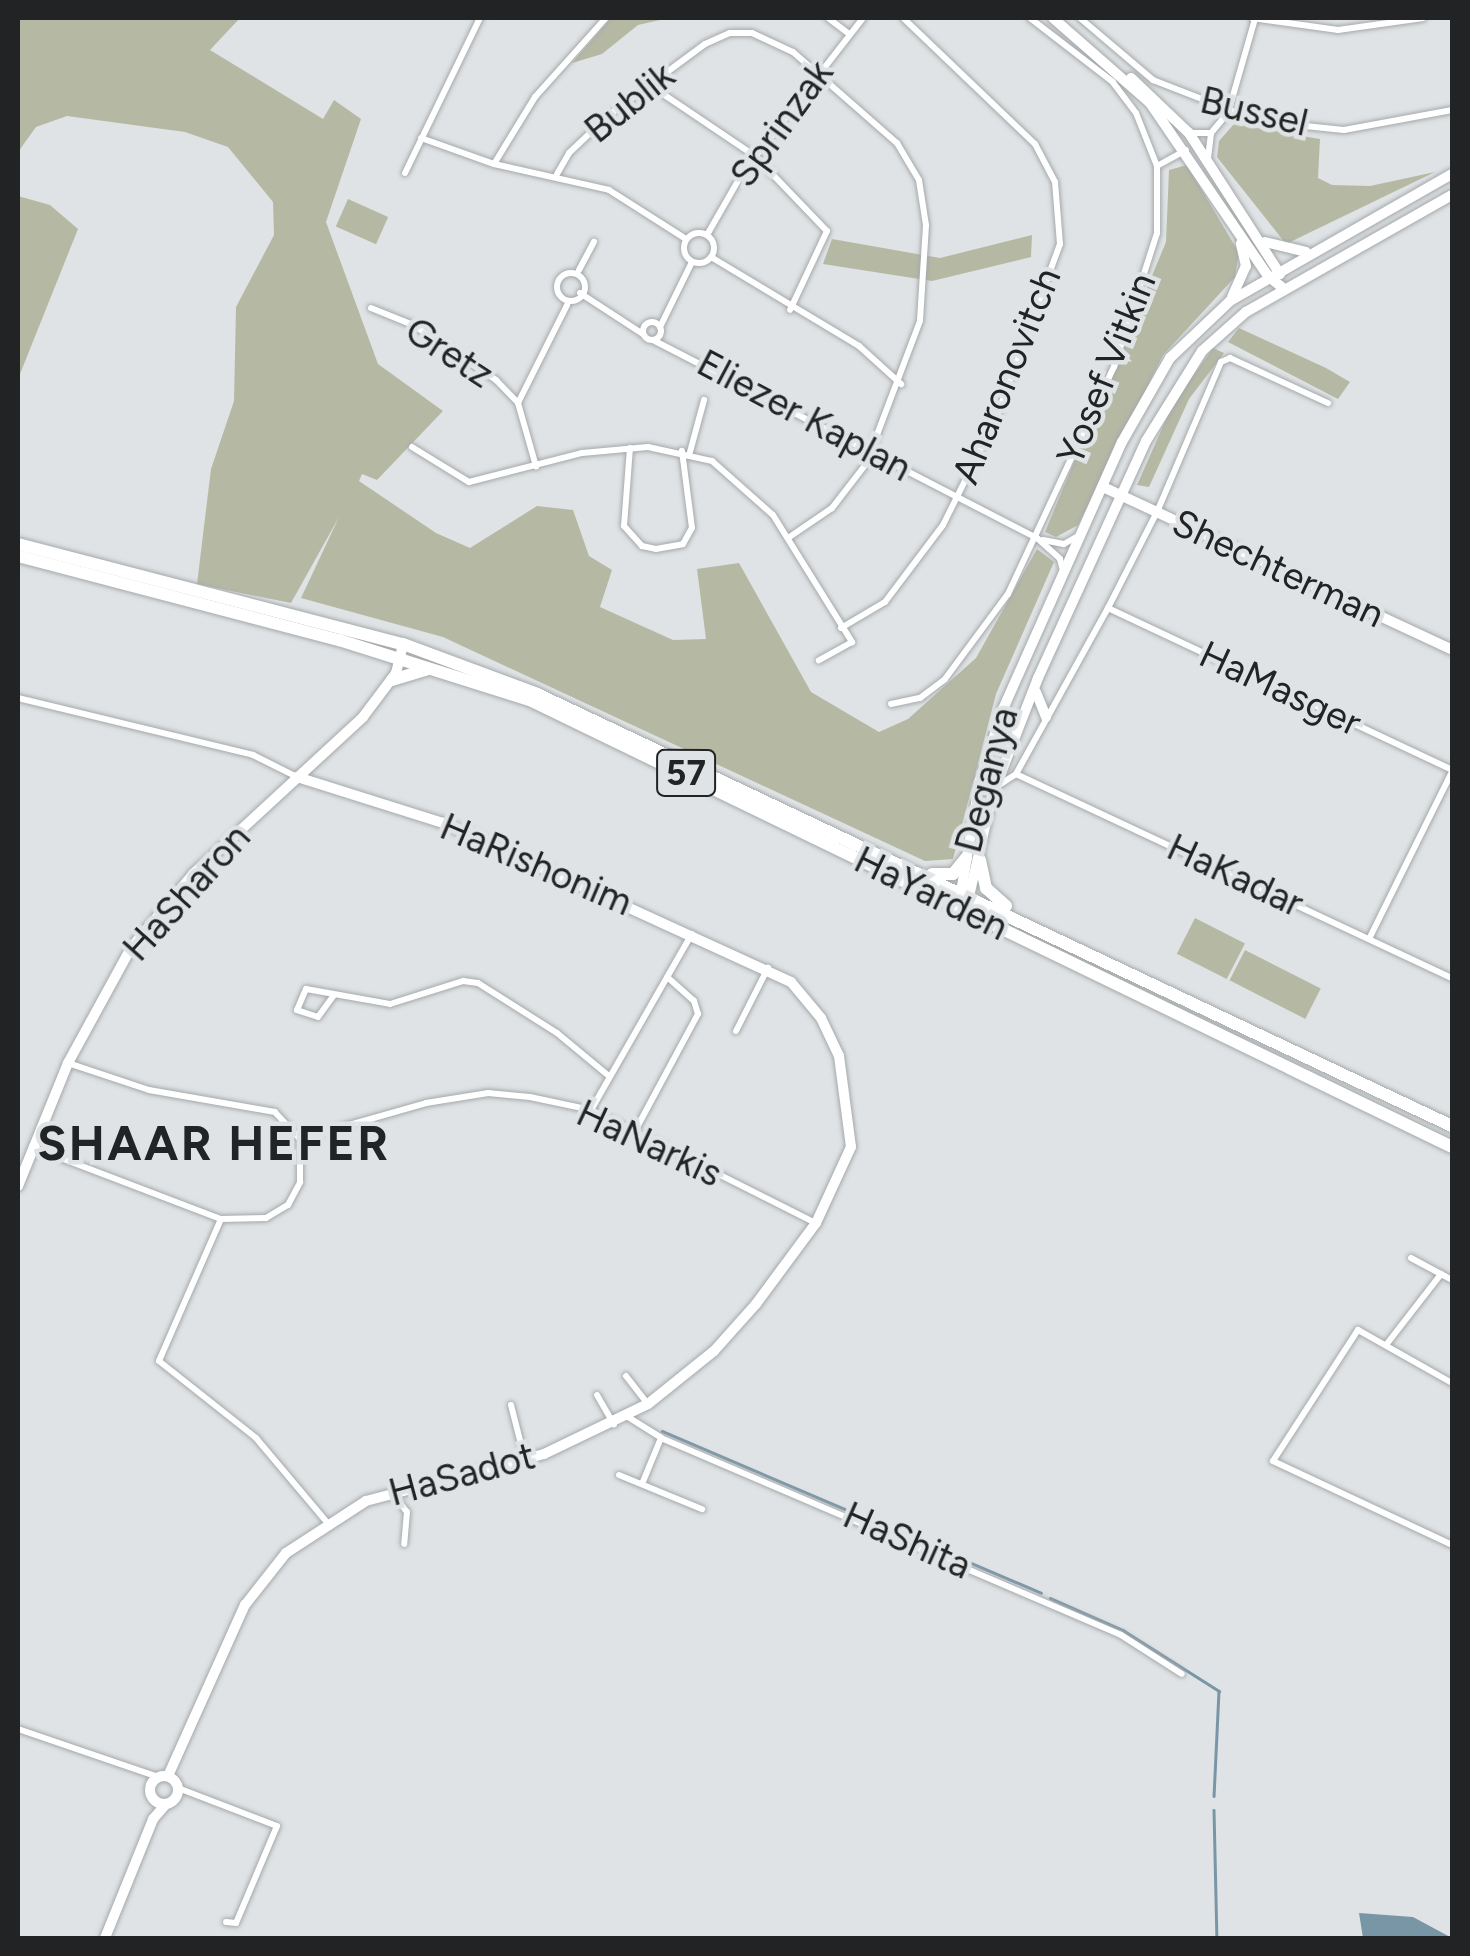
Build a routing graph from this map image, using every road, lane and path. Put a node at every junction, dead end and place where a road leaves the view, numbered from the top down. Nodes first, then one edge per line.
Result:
1 (480, 18) edge
2 (606, 18) edge
3 (828, 18) edge
4 (863, 18) edge
5 (903, 18) edge
6 (1030, 18) edge
7 (1053, 18) edge
8 (1062, 18) edge
9 (1080, 18) edge
10 (1254, 18) edge
11 (1423, 18) edge
12 (848, 33) junction
13 (821, 70) junction
14 (651, 86) junction
15 (1452, 110) edge
16 (1228, 113) junction
17 (1188, 132) junction
18 (1212, 133) junction
19 (421, 138) junction
20 (1187, 150) junction
21 (755, 156) junction
22 (1208, 159) junction
23 (494, 164) junction
24 (1157, 166) junction
25 (405, 174) dead end
26 (557, 174) junction
27 (1452, 174) edge
28 (1452, 195) edge
29 (1236, 228) junction
30 (707, 235) junction
31 (686, 239) junction
32 (1262, 240) junction
33 (594, 242) dead end
34 (1312, 252) junction
35 (710, 257) junction
36 (692, 262) junction
37 (580, 270) junction
38 (1273, 273) junction
39 (1284, 289) junction
40 (580, 293) junction
41 (1230, 301) junction
42 (567, 305) junction
43 (666, 306) junction
44 (371, 308) dead end
45 (790, 310) junction
46 (624, 318) junction
47 (648, 323) junction
48 (660, 329) junction
49 (643, 334) junction
50 (653, 340) junction
51 (678, 349) junction
52 (902, 384) junction
53 (704, 400) dead end
54 (518, 403) junction
55 (1328, 403) dead end
56 (412, 447) dead end
57 (630, 448) junction
58 (686, 452) junction
59 (871, 452) junction
60 (536, 466) junction
61 (1103, 487) junction
62 (960, 495) junction
63 (1121, 496) junction
64 (1158, 512) junction
65 (1082, 532) junction
66 (788, 538) junction
67 (1037, 538) junction
68 (18, 544) edge
69 (18, 556) edge
70 (1062, 577) junction
71 (1108, 608) junction
72 (841, 628) junction
73 (403, 644) junction
74 (371, 650) junction
75 (1452, 650) edge
76 (398, 658) junction
77 (819, 660) dead end
78 (431, 668) junction
79 (390, 678) junction
80 (1038, 678) junction
81 (18, 698) edge
82 (891, 704) dead end
83 (1046, 717) junction
84 (1452, 771) edge
85 (1016, 774) junction
86 (296, 777) junction
87 (995, 788) junction
88 (973, 859) junction
89 (915, 872) junction
90 (966, 894) junction
91 (960, 909) junction
92 (1046, 930) junction
93 (693, 933) junction
94 (1369, 938) junction
95 (768, 967) junction
96 (459, 968) dead end
97 (667, 976) junction
98 (1452, 978) edge
99 (457, 983) junction
100 (334, 995) junction
101 (736, 1031) dead end
102 (68, 1063) junction
103 (609, 1076) junction
104 (591, 1110) junction
105 (1452, 1126) edge
106 (635, 1131) junction
107 (300, 1138) junction
108 (31, 1146) junction
109 (1452, 1147) edge
110 (18, 1186) edge
111 (221, 1219) junction
112 (816, 1222) junction
113 (1411, 1258) dead end
114 (1441, 1274) junction
115 (1452, 1280) edge
116 (1386, 1345) junction
117 (626, 1376) dead end
118 (1452, 1383) edge
119 (597, 1395) dead end
120 (648, 1404) junction
121 (511, 1406) dead end
122 (628, 1417) junction
123 (614, 1425) junction
124 (661, 1438) junction
125 (525, 1460) junction
126 (619, 1475) dead end
127 (642, 1484) junction
128 (392, 1494) junction
129 (702, 1508) dead end
130 (326, 1522) junction
131 (404, 1544) dead end
132 (1452, 1546) edge
133 (1182, 1674) dead end
134 (18, 1729) edge
135 (159, 1779) junction
136 (178, 1788) junction
137 (161, 1803) junction
138 (226, 1922) dead end
139 (105, 1938) edge

1 - 19 street
2 - 23 street
3 - 12 street
4 - 12 street, Sprinzak
5 - 62 street, Aharonovitch
6 - 24 street, Yosef Vitkin
7 - 20 street
8 - 17 street
9 - 16 street, Bussel
10 - 11 street
10 - 16 street
12 - 13 street, Sprinzak
13 - 14 street, Bublik
13 - 21 street, Sprinzak
13 - 52 street, Bublik
14 - 21 street
14 - 26 street, Bublik
15 - 16 street, Bussel
16 - 18 street
17 - 18 street
17 - 22 street
18 - 22 street
19 - 23 street
19 - 25 street
20 - 24 street
20 - 29 street
21 - 30 street, Sprinzak
21 - 45 street
22 - 32 street
23 - 26 street
24 - 67 street, Yosef Vitkin
26 - 31 street
27 - 34 street, Deganya
28 - 39 street, Deganya
29 - 38 street
29 - 41 street
30 - 31 street
30 - 35 street
31 - 36 street
32 - 34 street
32 - 38 street
33 - 37 street
34 - 38 street, Deganya
35 - 36 street
35 - 45 street
36 - 43 street
37 - 40 street
37 - 42 street
38 - 39 street
38 - 41 street, Deganya
39 - 63 street, Deganya
40 - 42 street
40 - 46 street
41 - 61 street, Deganya
42 - 54 street
43 - 47 street
43 - 48 street
44 - 54 street, Gretz
45 - 52 street
46 - 47 street
46 - 49 street
47 - 48 street, Eliezer Kaplan
47 - 49 street
48 - 50 street
48 - 51 street, Eliezer Kaplan
49 - 50 street, Eliezer Kaplan
50 - 51 street, Eliezer Kaplan
51 - 59 street, Eliezer Kaplan
52 - 59 street, Bublik
53 - 58 street
54 - 60 street, Gretz
55 - 64 street
56 - 60 street
57 - 58 street
57 - 58 street
57 - 60 street
58 - 66 street
59 - 62 street, Eliezer Kaplan
59 - 66 street, Bublik
61 - 63 street, Shechterman
61 - 65 street, Deganya
62 - 67 street, Eliezer Kaplan
62 - 72 street, Aharonovitch
63 - 64 street, Shechterman
63 - 80 street, Deganya
64 - 71 street
64 - 75 street, Shechterman
65 - 67 street
65 - 70 street, Deganya
66 - 72 street
67 - 70 street, Eliezer Kaplan
67 - 82 street, Yosef Vitkin
68 - 73 highway, 57
69 - 74 highway, 57
70 - 88 street, Deganya
71 - 83 street
71 - 84 street, HaMasger
72 - 77 street
73 - 76 street, HaSharon
73 - 89 highway, HaYarden / 57
74 - 76 highway, 57
74 - 79 highway
76 - 78 highway, HaYarden / 57
76 - 79 street, HaSharon
78 - 79 highway
78 - 91 highway, HaYarden / 57
79 - 86 street, HaSharon
80 - 83 street
80 - 87 street, Deganya
81 - 86 street, HaRishonim
83 - 85 street
84 - 94 street
85 - 87 street
85 - 94 street, HaKadar
86 - 93 street, HaRishonim
86 - 102 street, HaSharon
87 - 88 street, Deganya
88 - 89 highway
88 - 90 street, Deganya
88 - 92 highway
89 - 90 highway, HaYarden / 57
90 - 91 street, Deganya
90 - 92 highway, HaYarden / 57
91 - 109 highway, HaYarden / 57
92 - 105 highway, HaYarden / 57
93 - 95 street, HaRishonim
93 - 97 street
94 - 98 street, HaKadar
95 - 101 street
95 - 112 street, HaRishonim
96 - 99 street
97 - 103 street
97 - 106 street
99 - 100 street
99 - 103 street
100 - 100 street
102 - 107 street
102 - 108 street, HaSharon
103 - 104 street
104 - 106 street, HaNarkis
104 - 107 street, HaNarkis
106 - 112 street, HaNarkis
107 - 111 street
108 - 110 street, HaSharon
108 - 111 street
111 - 130 street
112 - 120 street, HaSadot
113 - 114 street
114 - 115 street
114 - 116 street
116 - 118 street
116 - 132 street
117 - 120 street
119 - 123 street
120 - 122 street, HaSadot
121 - 125 street
122 - 123 street, HaSadot
122 - 124 street, HaShita
123 - 125 street, HaSadot
124 - 127 street
124 - 133 street, HaShita
125 - 128 street, HaSadot
126 - 127 street
127 - 129 street
128 - 130 street, HaSadot
128 - 131 street
130 - 135 street, HaSadot
134 - 135 street
135 - 136 street
135 - 137 street
136 - 137 street
136 - 138 street
137 - 139 street

